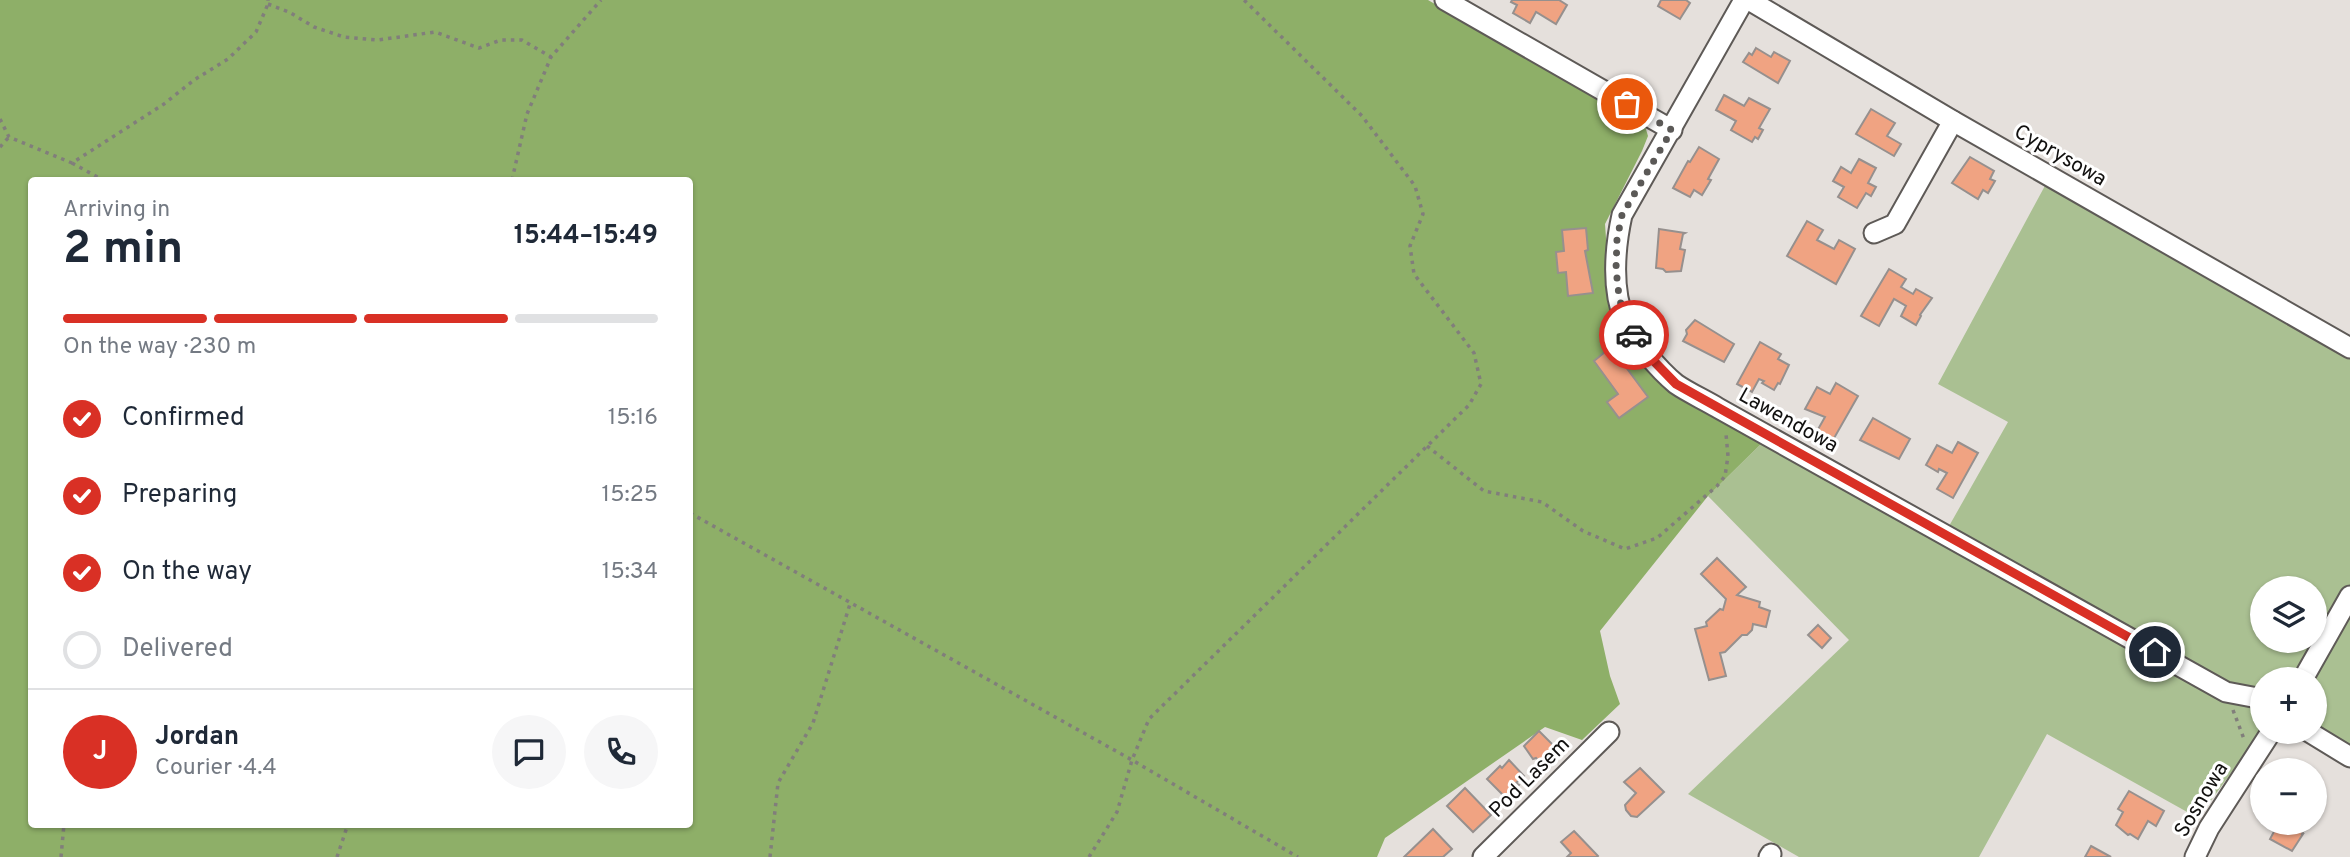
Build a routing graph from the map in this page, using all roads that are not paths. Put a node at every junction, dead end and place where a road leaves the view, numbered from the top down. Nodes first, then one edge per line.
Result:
1 (1445, 0) edge
2 (1746, 0) edge
3 (1953, 121) junction
4 (1672, 130) junction
5 (1874, 233) dead end
6 (2350, 348) edge
7 (2350, 596) edge
8 (2310, 667) edge
9 (2250, 697) edge
10 (1609, 732) dead end
11 (2327, 743) edge
12 (2263, 744) edge
13 (2350, 757) edge
14 (1483, 857) edge
15 (2195, 857) edge

1 - 4 street
2 - 3 street, Cyprysowa
2 - 4 street, Lawendowa
3 - 5 street
3 - 6 street, Cyprysowa
4 - 9 street, Lawendowa
7 - 8 street
10 - 14 street, Pod Lasem
11 - 13 street
12 - 15 street, Sosnowa

